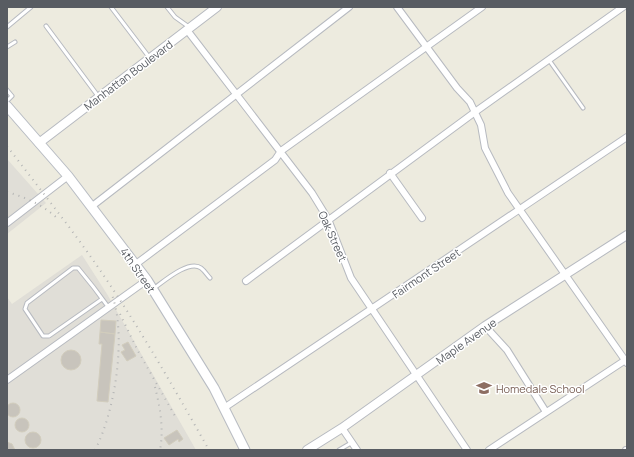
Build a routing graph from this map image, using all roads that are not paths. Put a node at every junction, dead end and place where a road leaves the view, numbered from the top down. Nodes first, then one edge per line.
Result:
1 (31, 7) edge
2 (110, 7) edge
3 (167, 7) edge
4 (217, 7) edge
5 (348, 7) edge
6 (397, 7) edge
7 (482, 7) edge
8 (623, 7) edge
9 (46, 26) dead end
10 (7, 27) edge
11 (189, 29) junction
12 (15, 42) dead end
13 (7, 47) edge
14 (426, 47) junction
15 (150, 59) junction
16 (549, 60) junction
17 (7, 90) edge
18 (236, 93) junction
19 (99, 98) junction
20 (7, 101) edge
21 (7, 106) edge
22 (584, 108) dead end
23 (474, 112) junction
24 (627, 137) edge
25 (39, 142) junction
26 (281, 151) junction
27 (390, 173) junction
28 (68, 176) junction
29 (91, 207) junction
30 (520, 209) junction
31 (422, 218) dead end
32 (328, 219) junction
33 (7, 223) edge
34 (627, 235) edge
35 (136, 264) junction
36 (565, 276) junction
37 (210, 278) dead end
38 (147, 280) junction
39 (246, 281) dead end
40 (152, 289) junction
41 (102, 298) junction
42 (109, 308) junction
43 (373, 310) junction
44 (486, 326) junction
45 (626, 361) edge
46 (417, 375) junction
47 (7, 380) edge
48 (224, 408) junction
49 (546, 412) junction
50 (342, 428) junction
51 (352, 442) junction
52 (245, 450) edge
53 (308, 450) edge
54 (339, 450) edge
55 (357, 450) edge
56 (467, 450) edge
57 (489, 450) edge

1 - 10 lane
2 - 15 lane
3 - 11 lane
4 - 11 street, Manhattan Boulevard
5 - 18 street
6 - 14 street
7 - 14 street
8 - 16 street
9 - 19 lane
11 - 15 street, Manhattan Boulevard
11 - 18 street, Oak Street
12 - 13 lane
14 - 23 street
14 - 26 street
15 - 19 street, Manhattan Boulevard
16 - 22 lane
16 - 23 street
17 - 20 lane
18 - 26 street, Oak Street
18 - 29 street
19 - 25 street, Manhattan Boulevard
21 - 25 main road, 4th Street
23 - 27 street
23 - 30 street
24 - 30 street, Fairmont Street
25 - 28 main road, 4th Street
26 - 32 street, Oak Street
26 - 35 street
27 - 31 street
27 - 32 street
28 - 29 main road, 4th Street
28 - 33 street
29 - 35 main road, 4th Street
30 - 36 street
30 - 43 street, Fairmont Street
32 - 39 street
32 - 43 street, Oak Street
34 - 36 street, Maple Avenue
35 - 38 main road, 4th Street
36 - 44 street, Maple Avenue
36 - 45 street
37 - 40 lane
38 - 40 main road, 4th Street
38 - 42 street
40 - 48 main road, 4th Street
41 - 41 lane
41 - 42 lane
42 - 47 street
43 - 46 street, Oak Street
43 - 48 street, Fairmont Street
44 - 46 street, Maple Avenue
44 - 49 street
45 - 49 street
46 - 50 street, Maple Avenue
46 - 56 street, Oak Street
48 - 52 main road, 4th Street
49 - 57 street
50 - 51 street
50 - 53 street, Maple Avenue
51 - 54 lane
51 - 55 street

